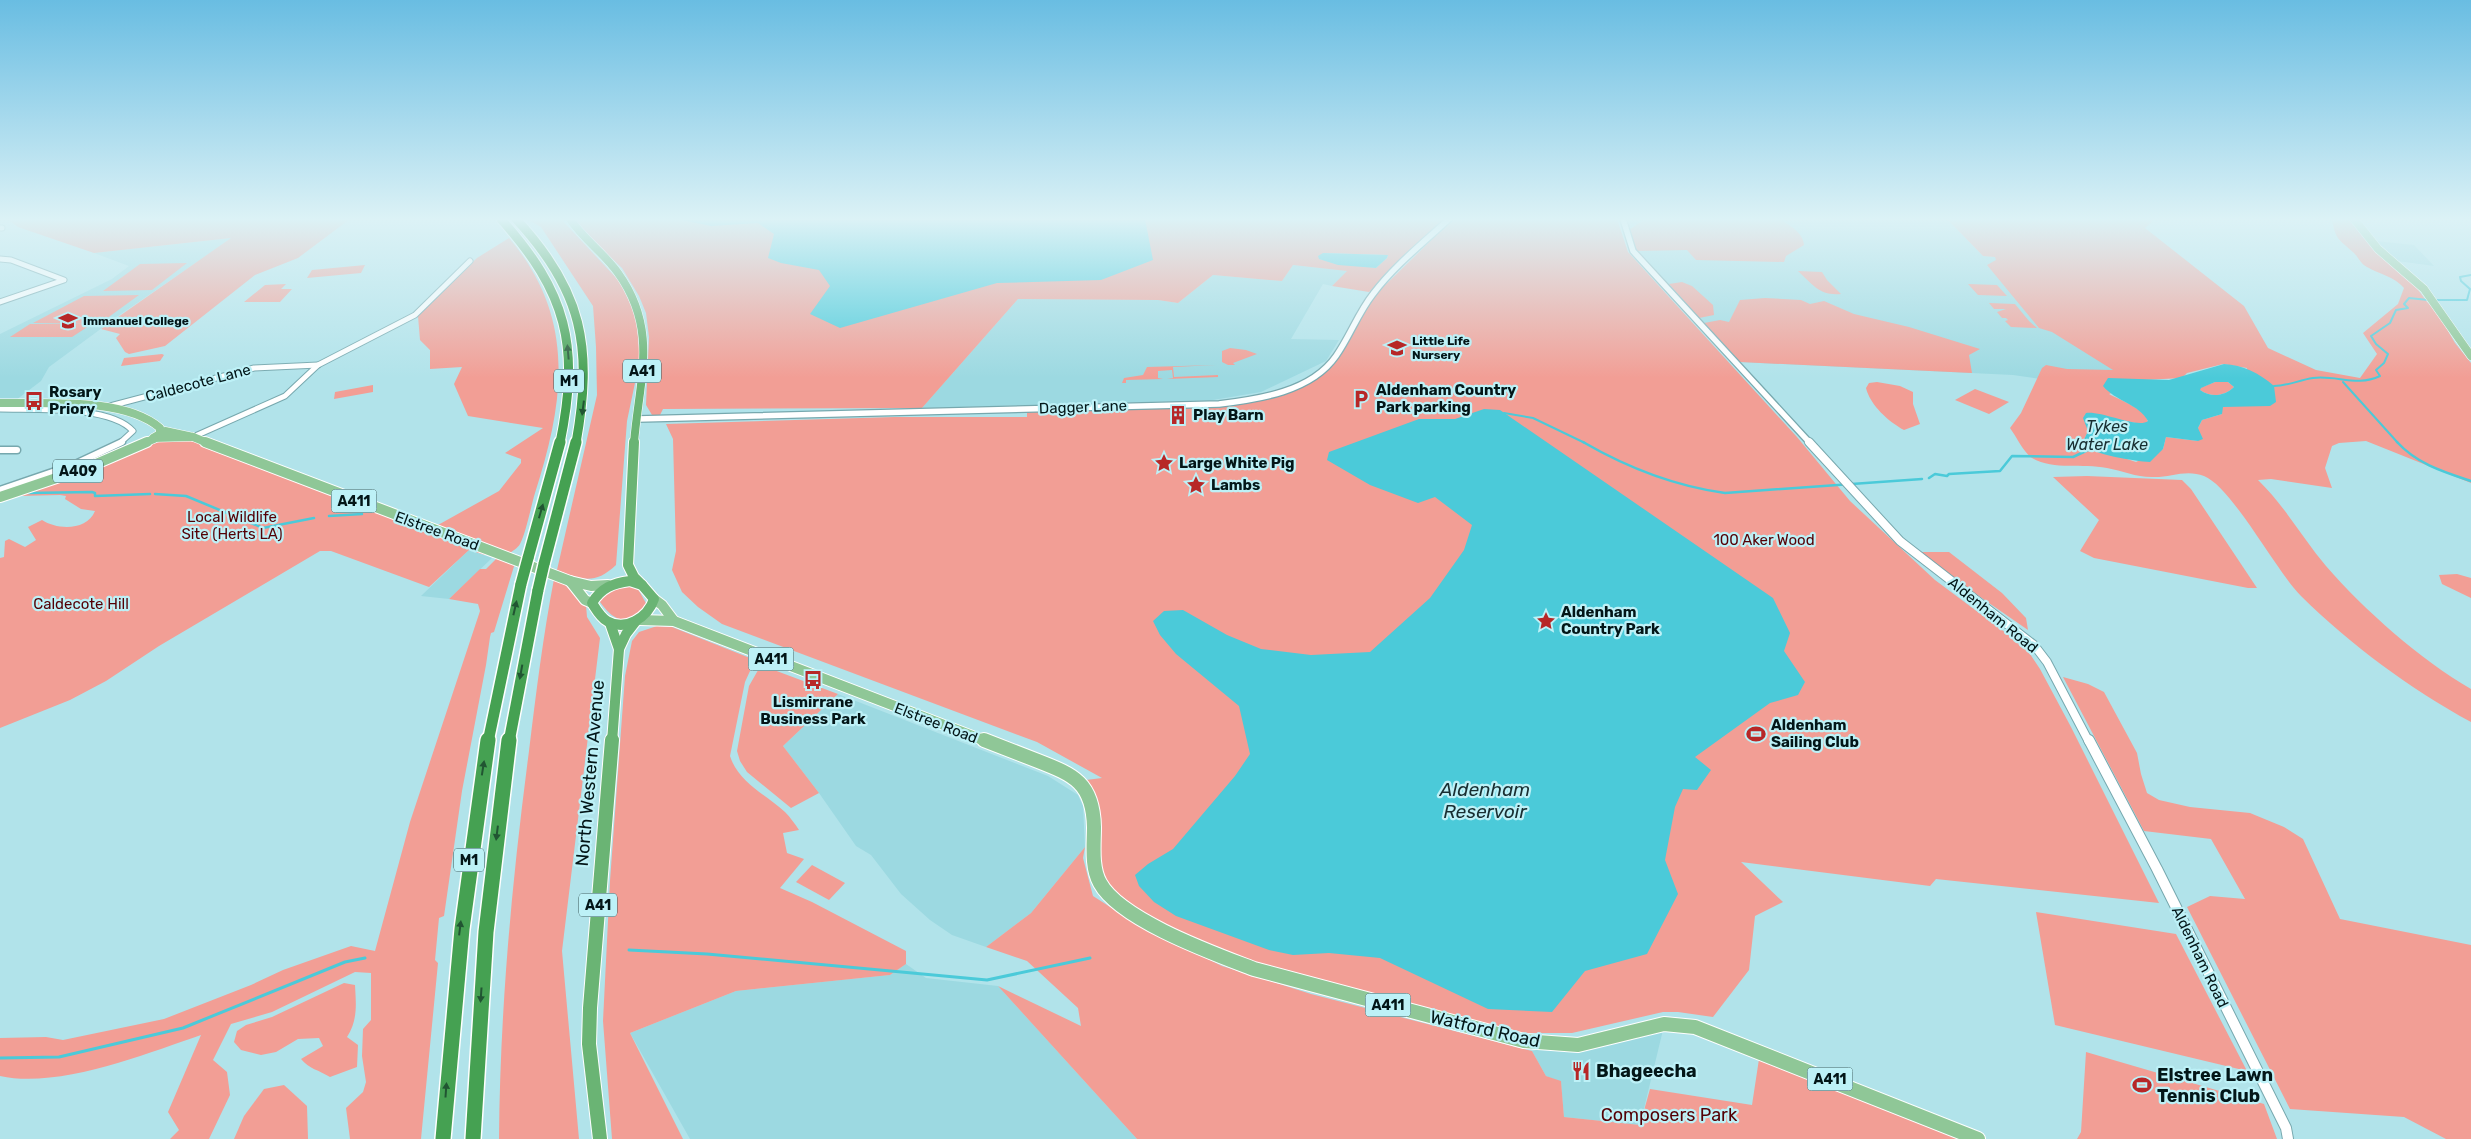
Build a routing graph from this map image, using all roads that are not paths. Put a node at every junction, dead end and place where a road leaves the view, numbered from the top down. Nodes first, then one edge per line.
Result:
1 (44, 272) edge
2 (459, 272) edge
3 (543, 272) edge
4 (558, 272) edge
5 (616, 272) edge
6 (1394, 272) edge
7 (1653, 272) edge
8 (2406, 272) edge
9 (0, 302) edge
10 (2471, 356) edge
11 (318, 365) junction
12 (0, 403) edge
13 (110, 406) junction
14 (0, 409) edge
15 (638, 419) junction
16 (163, 436) junction
17 (193, 437) junction
18 (0, 450) edge
19 (17, 450) dead end
20 (0, 490) edge
21 (0, 498) edge
22 (628, 565) junction
23 (570, 581) junction
24 (610, 584) junction
25 (642, 585) junction
26 (654, 599) junction
27 (592, 603) junction
28 (638, 620) junction
29 (674, 621) junction
30 (610, 623) junction
31 (619, 649) junction
32 (1111, 898) joint
33 (443, 1139) edge
34 (473, 1139) edge
35 (600, 1139) edge
36 (1978, 1139) edge
37 (2288, 1139) edge

1 - 9 street
2 - 11 street
33 -> 3 highway, M1, bridge
4 -> 34 highway, M1, bridge
5 - 15 highway, A41
6 - 15 street, Dagger Lane
7 - 37 street, Aldenham Road
8 - 10 main road
11 - 13 street, Caldecote Lane
11 - 17 street
12 - 13 main road
13 - 16 main road
14 - 20 street
15 - 22 highway, A41
16 - 17 main road, Elstree Road / A411
16 - 21 main road, A409
17 - 23 main road, Elstree Road / A411
18 - 19 street
22 - 24 highway
22 - 25 highway
23 - 24 main road, Elstree Road / A411
23 - 27 main road
24 - 25 highway
24 - 27 highway
25 - 26 highway
26 - 28 highway
26 - 29 main road, Elstree Road / A411
27 - 30 highway
28 - 29 main road, Elstree Road / A411
28 - 30 highway
28 - 31 highway, North Western Avenue / A41
29 - 32 main road, Elstree Road / A411
30 - 31 highway, North Western Avenue / A41
31 - 35 highway, North Western Avenue / A41
32 - 36 main road, Watford Road / A411

